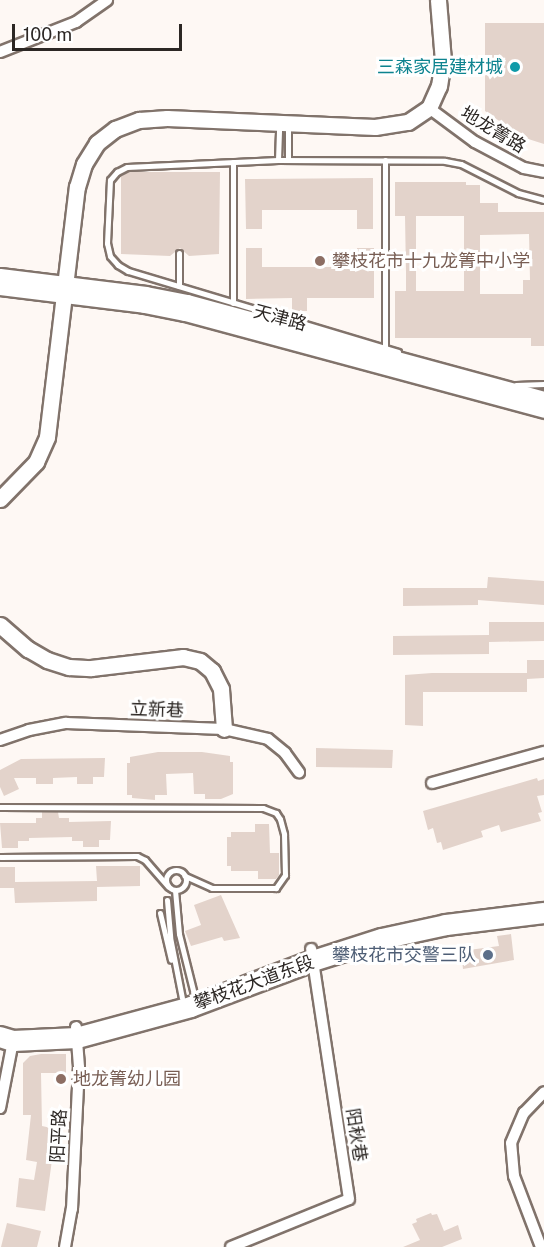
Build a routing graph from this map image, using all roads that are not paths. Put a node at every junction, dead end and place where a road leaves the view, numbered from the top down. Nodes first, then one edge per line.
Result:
1 (107, 0) edge
2 (438, 0) edge
3 (0, 52) edge
4 (429, 108) junction
5 (284, 123) junction
6 (278, 160) junction
7 (288, 160) junction
8 (385, 160) junction
9 (233, 162) junction
10 (544, 172) edge
11 (544, 200) edge
12 (179, 253) dead end
13 (0, 276) edge
14 (179, 286) junction
15 (0, 287) edge
16 (65, 289) junction
17 (233, 303) junction
18 (385, 348) junction
19 (544, 384) edge
20 (544, 399) edge
21 (544, 410) edge
22 (0, 499) edge
23 (0, 625) edge
24 (224, 729) junction
25 (0, 740) edge
26 (544, 752) edge
27 (299, 772) dead end
28 (432, 783) dead end
29 (0, 807) edge
30 (0, 857) edge
31 (185, 876) junction
32 (168, 886) junction
33 (176, 890) junction
34 (167, 900) dead end
35 (544, 903) edge
36 (160, 913) dead end
37 (544, 913) edge
38 (312, 955) junction
39 (176, 973) junction
40 (188, 996) junction
41 (0, 1025) edge
42 (77, 1033) junction
43 (7, 1039) edge
44 (544, 1092) edge
45 (0, 1108) edge
46 (65, 1247) edge
47 (231, 1247) edge
48 (541, 1247) edge

1 - 3 street
2 - 4 main road
4 - 5 main road
4 - 10 street, 地龙箐路
5 - 6 lane
5 - 7 lane
5 - 16 main road
6 - 7 lane
6 - 9 lane
7 - 8 lane
8 - 11 lane
8 - 18 lane
9 - 14 lane
9 - 17 lane
12 - 14 lane
13 - 16 main road
14 - 17 lane
15 - 16 main road, 天津路
16 - 20 main road
16 - 21 main road, 天津路
16 - 22 main road
17 - 18 lane
18 - 19 lane
23 - 24 main road
24 - 25 street, 立新巷
24 - 27 street, 立新巷
26 - 28 street
29 - 31 lane
30 - 32 lane
31 - 32 lane
31 - 33 lane
32 - 33 lane
33 - 40 lane
34 - 39 lane
35 - 38 highway, 攀枝花大道东段
36 - 39 lane
37 - 38 highway, 攀枝花大道东段
38 - 40 highway, 攀枝花大道东段
38 - 42 highway, 攀枝花大道东段
38 - 47 street, 阳秋巷
39 - 40 lane
40 - 42 highway, 攀枝花大道东段
41 - 42 highway, 攀枝花大道东段
42 - 43 highway, 攀枝花大道东段
42 - 46 street, 阳平路
43 - 45 street
44 - 48 street

